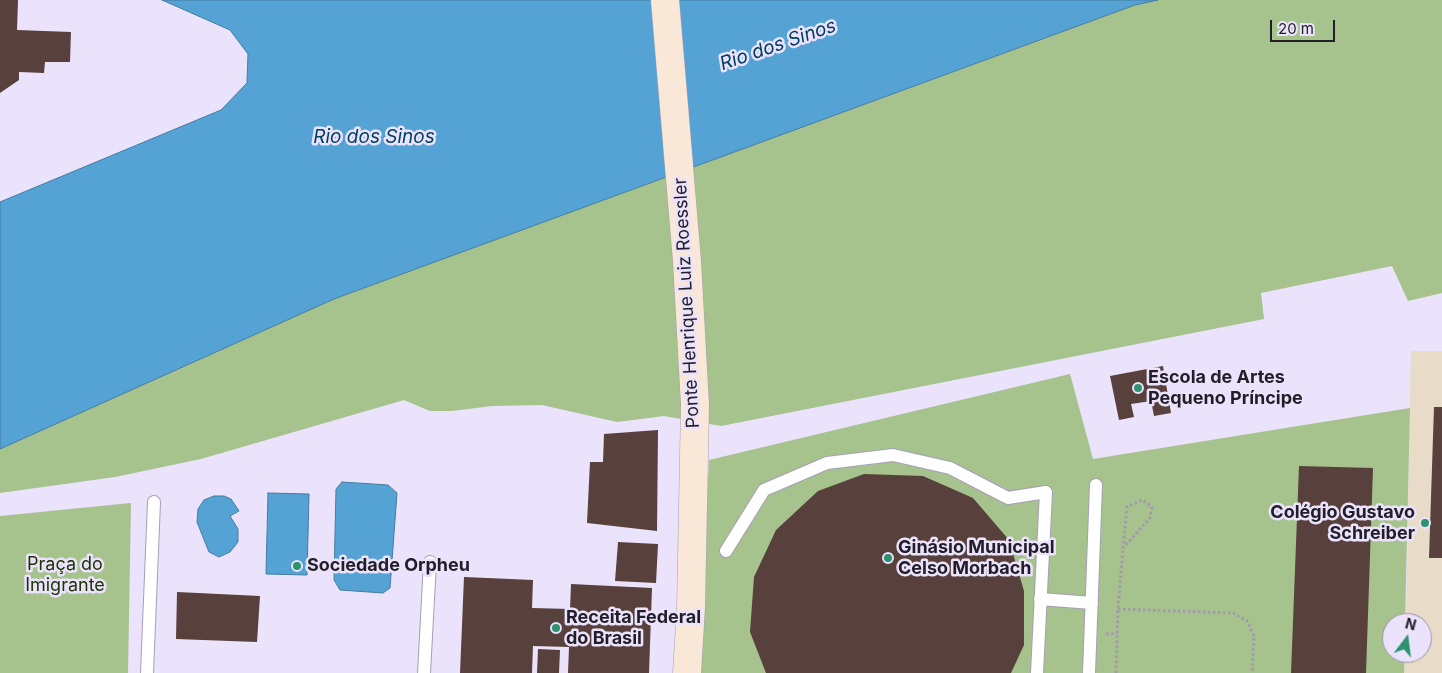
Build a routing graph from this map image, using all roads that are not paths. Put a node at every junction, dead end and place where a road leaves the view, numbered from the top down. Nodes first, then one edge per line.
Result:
1 (665, 0) edge
2 (1096, 484) dead end
3 (154, 502) dead end
4 (726, 551) dead end
5 (430, 562) dead end
6 (1040, 599) junction
7 (1092, 603) junction
8 (146, 673) edge
9 (424, 673) edge
10 (687, 673) edge
11 (1037, 673) edge
12 (1089, 673) edge

1 - 10 street, Ponte Henrique Luiz Roessler
2 - 7 lane
3 - 8 lane
4 - 6 lane
5 - 9 lane
6 - 7 lane
6 - 11 lane
7 - 12 lane

